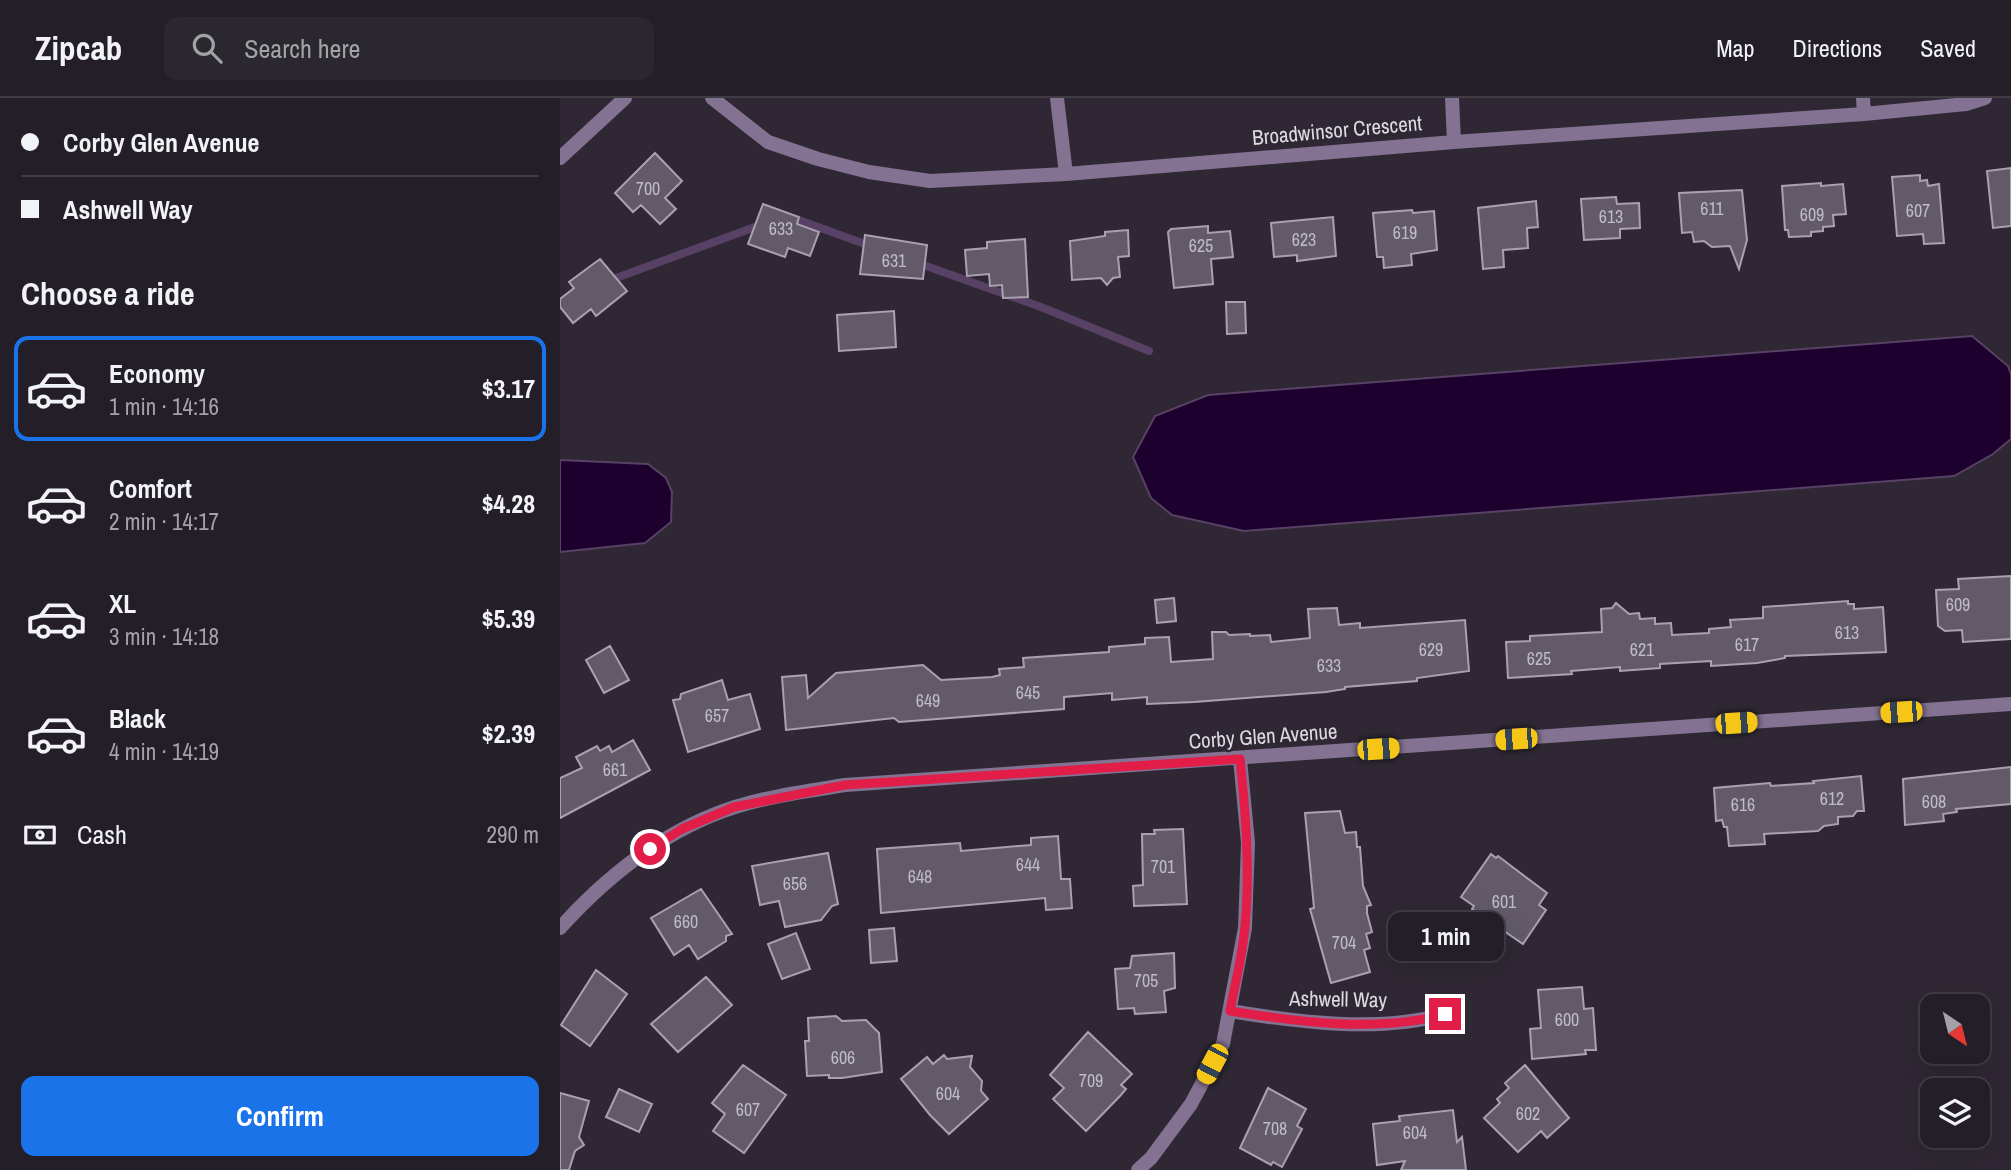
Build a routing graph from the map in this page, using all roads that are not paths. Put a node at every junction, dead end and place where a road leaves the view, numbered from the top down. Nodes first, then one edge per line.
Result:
1 (625, 98) edge
2 (712, 98) edge
3 (1057, 98) edge
4 (1452, 98) edge
5 (1863, 98) edge
6 (1985, 98) edge
7 (1864, 114) junction
8 (1454, 142) junction
9 (560, 158) edge
10 (1066, 174) junction
11 (2011, 704) edge
12 (1240, 759) junction
13 (560, 928) edge
14 (1230, 1011) junction
15 (1445, 1014) dead end
16 (1138, 1170) edge

1 - 9 street
2 - 10 street, Broadwinsor Crescent
3 - 10 street
4 - 8 street
5 - 7 street
6 - 7 street, Broadwinsor Crescent
7 - 8 street, Broadwinsor Crescent
8 - 10 street, Broadwinsor Crescent
11 - 12 street, Corby Glen Avenue
12 - 13 street, Corby Glen Avenue
12 - 14 street
14 - 15 street, Ashwell Way
14 - 16 street

